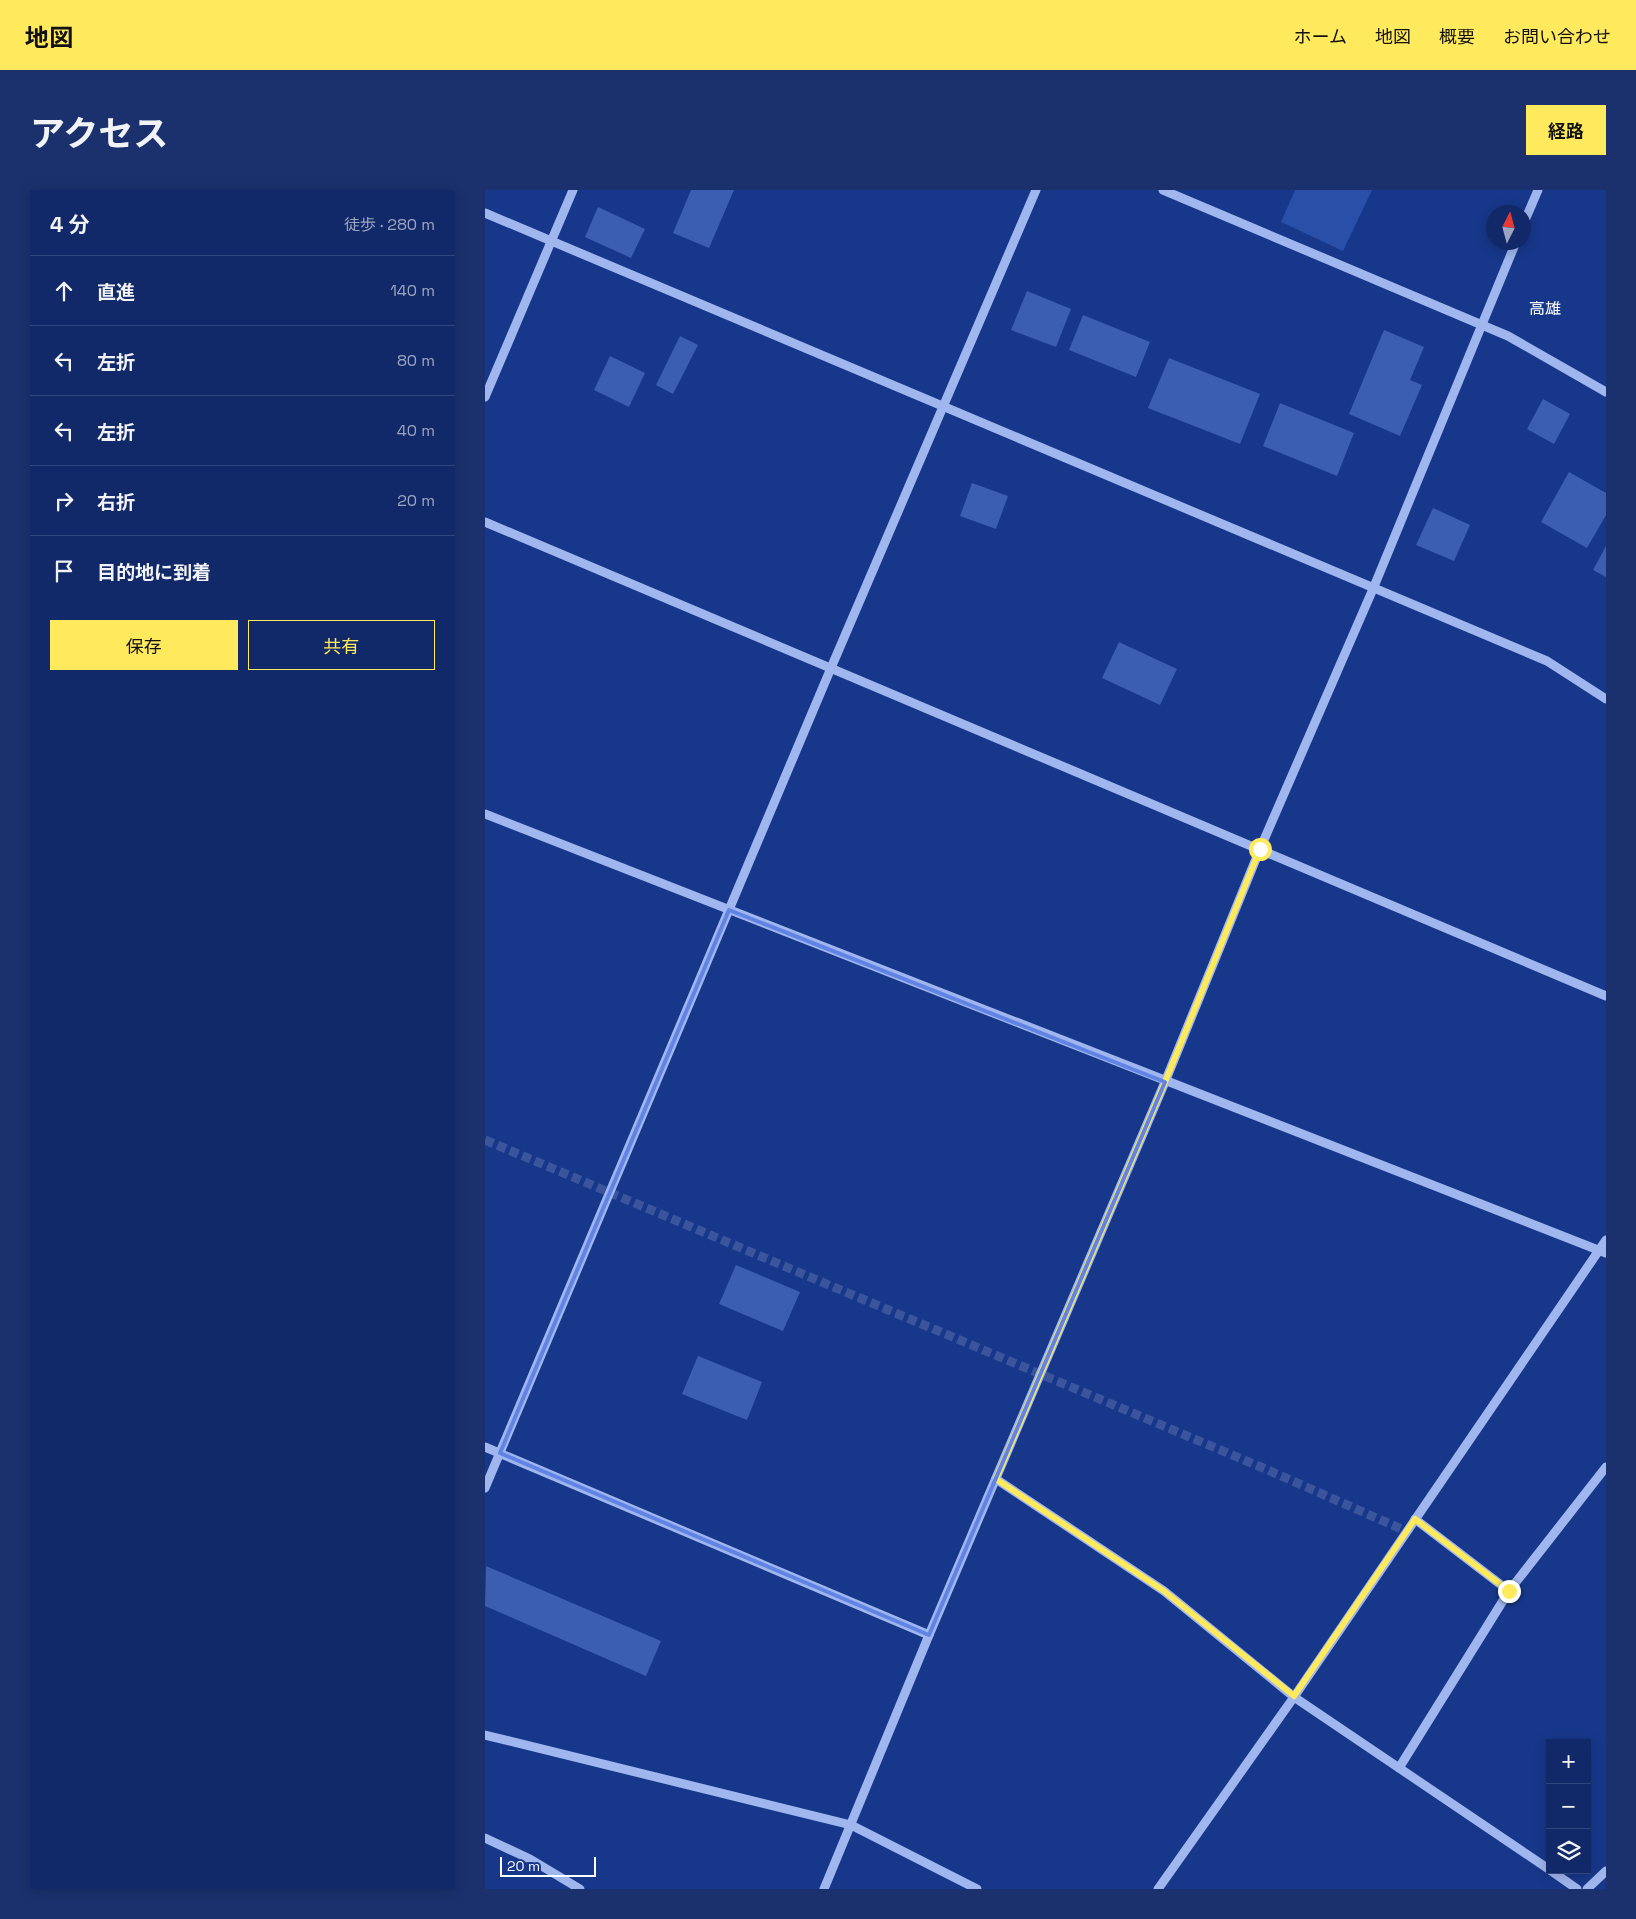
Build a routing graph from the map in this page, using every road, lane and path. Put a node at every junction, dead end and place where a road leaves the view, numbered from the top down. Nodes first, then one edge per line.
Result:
1 (573, 190) edge
2 (1036, 190) edge
3 (1163, 190) edge
4 (1538, 190) edge
5 (1531, 206) edge
6 (485, 213) edge
7 (551, 241) junction
8 (1513, 250) edge
9 (1481, 324) junction
10 (1606, 392) edge
11 (485, 397) edge
12 (944, 408) junction
13 (485, 522) edge
14 (1373, 589) junction
15 (831, 668) junction
16 (1606, 699) edge
17 (485, 814) edge
18 (1260, 849) junction
19 (729, 910) junction
20 (1606, 996) edge
21 (1165, 1082) junction
22 (1606, 1240) edge
23 (1602, 1252) edge
24 (485, 1447) edge
25 (500, 1453) junction
26 (1606, 1467) edge
27 (996, 1479) junction
28 (485, 1488) edge
29 (1415, 1519) junction
30 (1509, 1591) junction
31 (929, 1635) junction
32 (1294, 1696) junction
33 (485, 1736) edge
34 (1399, 1768) junction
35 (851, 1825) junction
36 (485, 1838) edge
37 (1546, 1867) edge
38 (1606, 1871) edge
39 (1556, 1874) edge
40 (579, 1889) edge
41 (824, 1889) edge
42 (977, 1889) edge
43 (1158, 1889) edge
44 (1577, 1889) edge
45 (1587, 1889) edge

1 - 7 street
2 - 12 street
3 - 9 street
4 - 5 street
6 - 7 street
7 - 11 street
7 - 12 street
8 - 9 street
9 - 10 street
9 - 14 street
12 - 14 street
12 - 15 street
13 - 15 street
14 - 16 street
14 - 18 street
15 - 18 street
15 - 19 street
17 - 19 street
18 - 20 street
18 - 21 street
19 - 21 street
19 - 25 street
21 - 23 street
21 - 27 street
22 - 23 street
23 - 29 street
24 - 25 street
25 - 28 street
25 - 31 street
26 - 30 street
27 - 31 street
27 - 32 street
29 - 30 street
29 - 32 street
30 - 34 street
31 - 35 street
32 - 34 street
32 - 43 street
33 - 35 street
34 - 37 street
35 - 41 street
35 - 42 street
36 - 40 street
38 - 45 street
39 - 44 street

